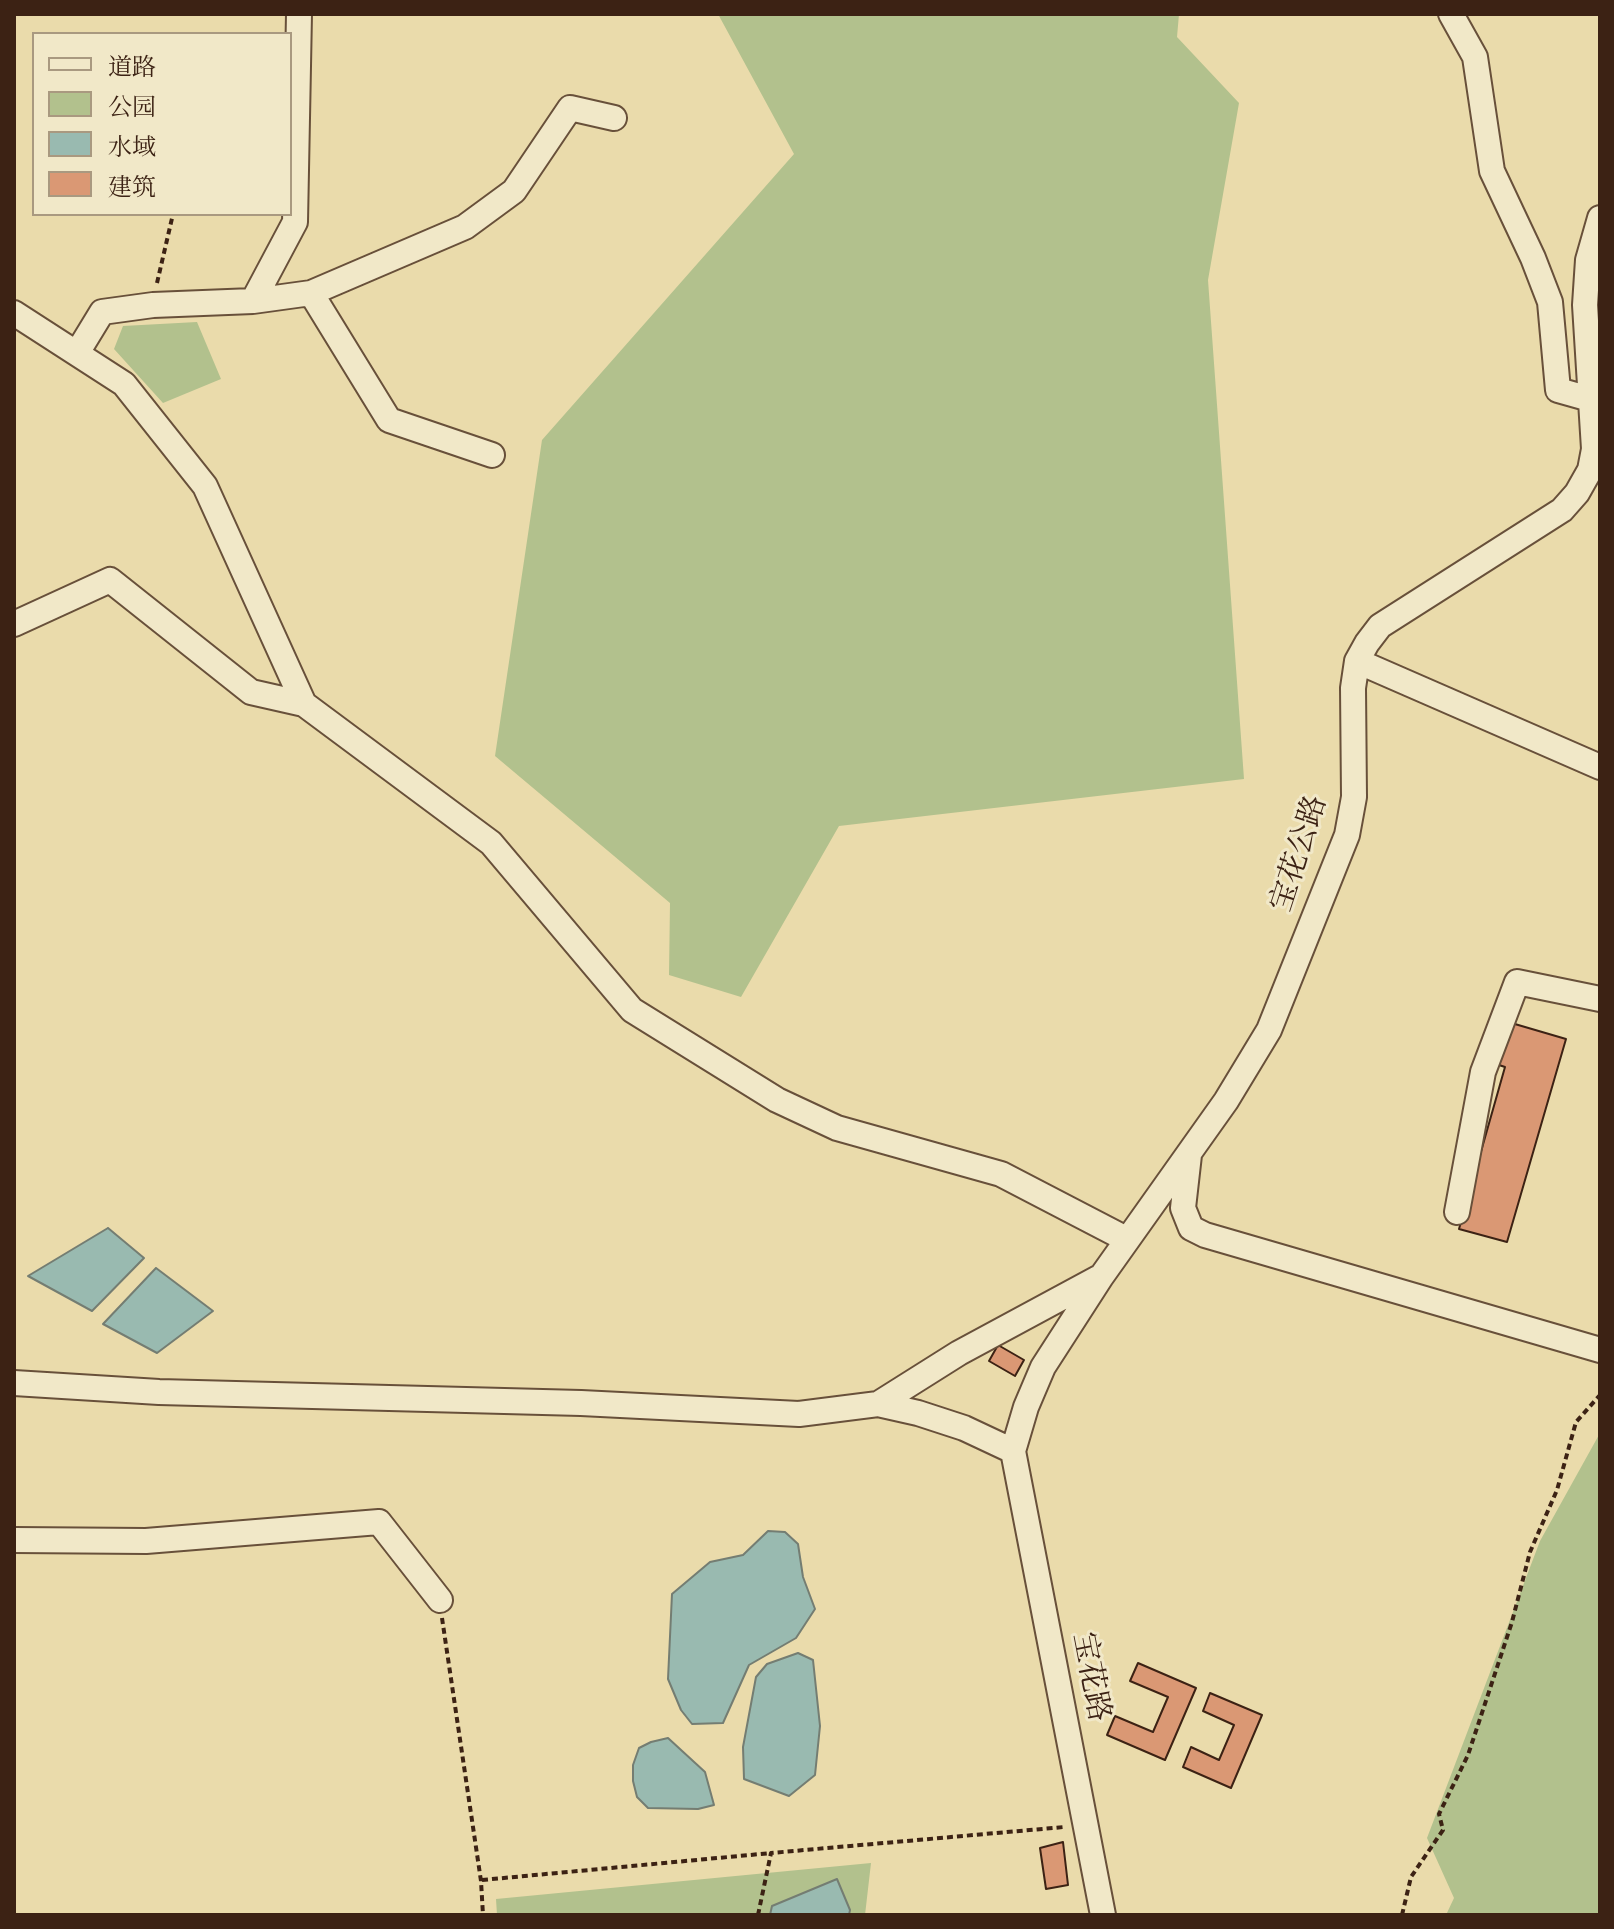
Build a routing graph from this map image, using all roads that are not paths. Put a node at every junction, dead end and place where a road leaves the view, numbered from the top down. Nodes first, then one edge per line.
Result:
1 (299, 14) edge
2 (1451, 14) edge
3 (614, 118) dead end
4 (1600, 218) edge
5 (311, 293) junction
6 (253, 301) junction
7 (14, 313) edge
8 (77, 353) junction
9 (1590, 399) junction
10 (492, 455) dead end
11 (14, 624) edge
12 (1357, 661) junction
13 (304, 704) junction
14 (1600, 767) edge
15 (1600, 999) edge
16 (1189, 1154) junction
17 (1457, 1212) dead end
18 (1126, 1239) junction
19 (1101, 1277) junction
20 (1600, 1350) edge
21 (14, 1383) edge
22 (878, 1404) junction
23 (1013, 1451) junction
24 (14, 1540) edge
25 (440, 1600) road end
26 (1103, 1915) edge

1 - 6 street
2 - 9 street
3 - 5 street
4 - 9 street, 宝花公路
5 - 6 street
5 - 10 street
6 - 8 street
7 - 8 street
8 - 13 street
9 - 12 street, 宝花公路
11 - 13 street
12 - 14 street
12 - 16 street, 宝花公路
13 - 18 street
15 - 17 street
16 - 18 street, 宝花公路
16 - 20 street
18 - 19 street, 宝花公路
19 - 22 street
19 - 23 street, 宝花公路
21 - 22 street
22 - 23 street
23 - 26 street, 宝花路
24 - 25 street

